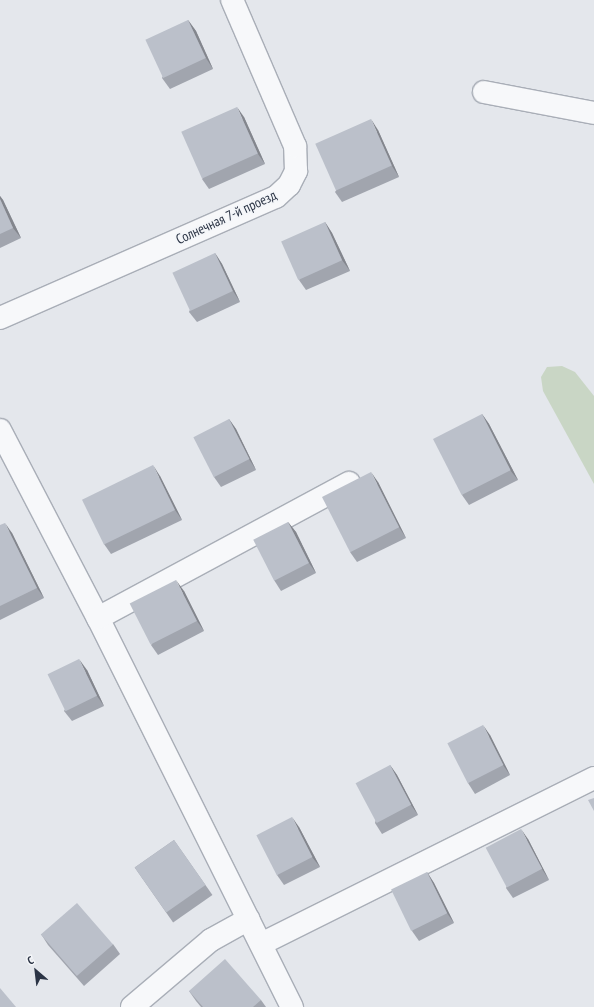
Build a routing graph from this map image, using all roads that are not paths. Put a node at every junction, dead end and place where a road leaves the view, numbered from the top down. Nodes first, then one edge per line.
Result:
1 (232, 0) edge
2 (484, 92) dead end
3 (594, 113) edge
4 (0, 318) edge
5 (0, 430) edge
6 (369, 473) edge
7 (98, 618) junction
8 (594, 778) edge
9 (249, 919) junction
10 (261, 944) junction
11 (132, 1007) edge
12 (292, 1007) edge

1 - 4 street, Солнечная 7-й проезд
2 - 3 street
5 - 7 street
6 - 7 street
7 - 9 street
8 - 10 street
9 - 10 street
9 - 11 street
10 - 12 street

